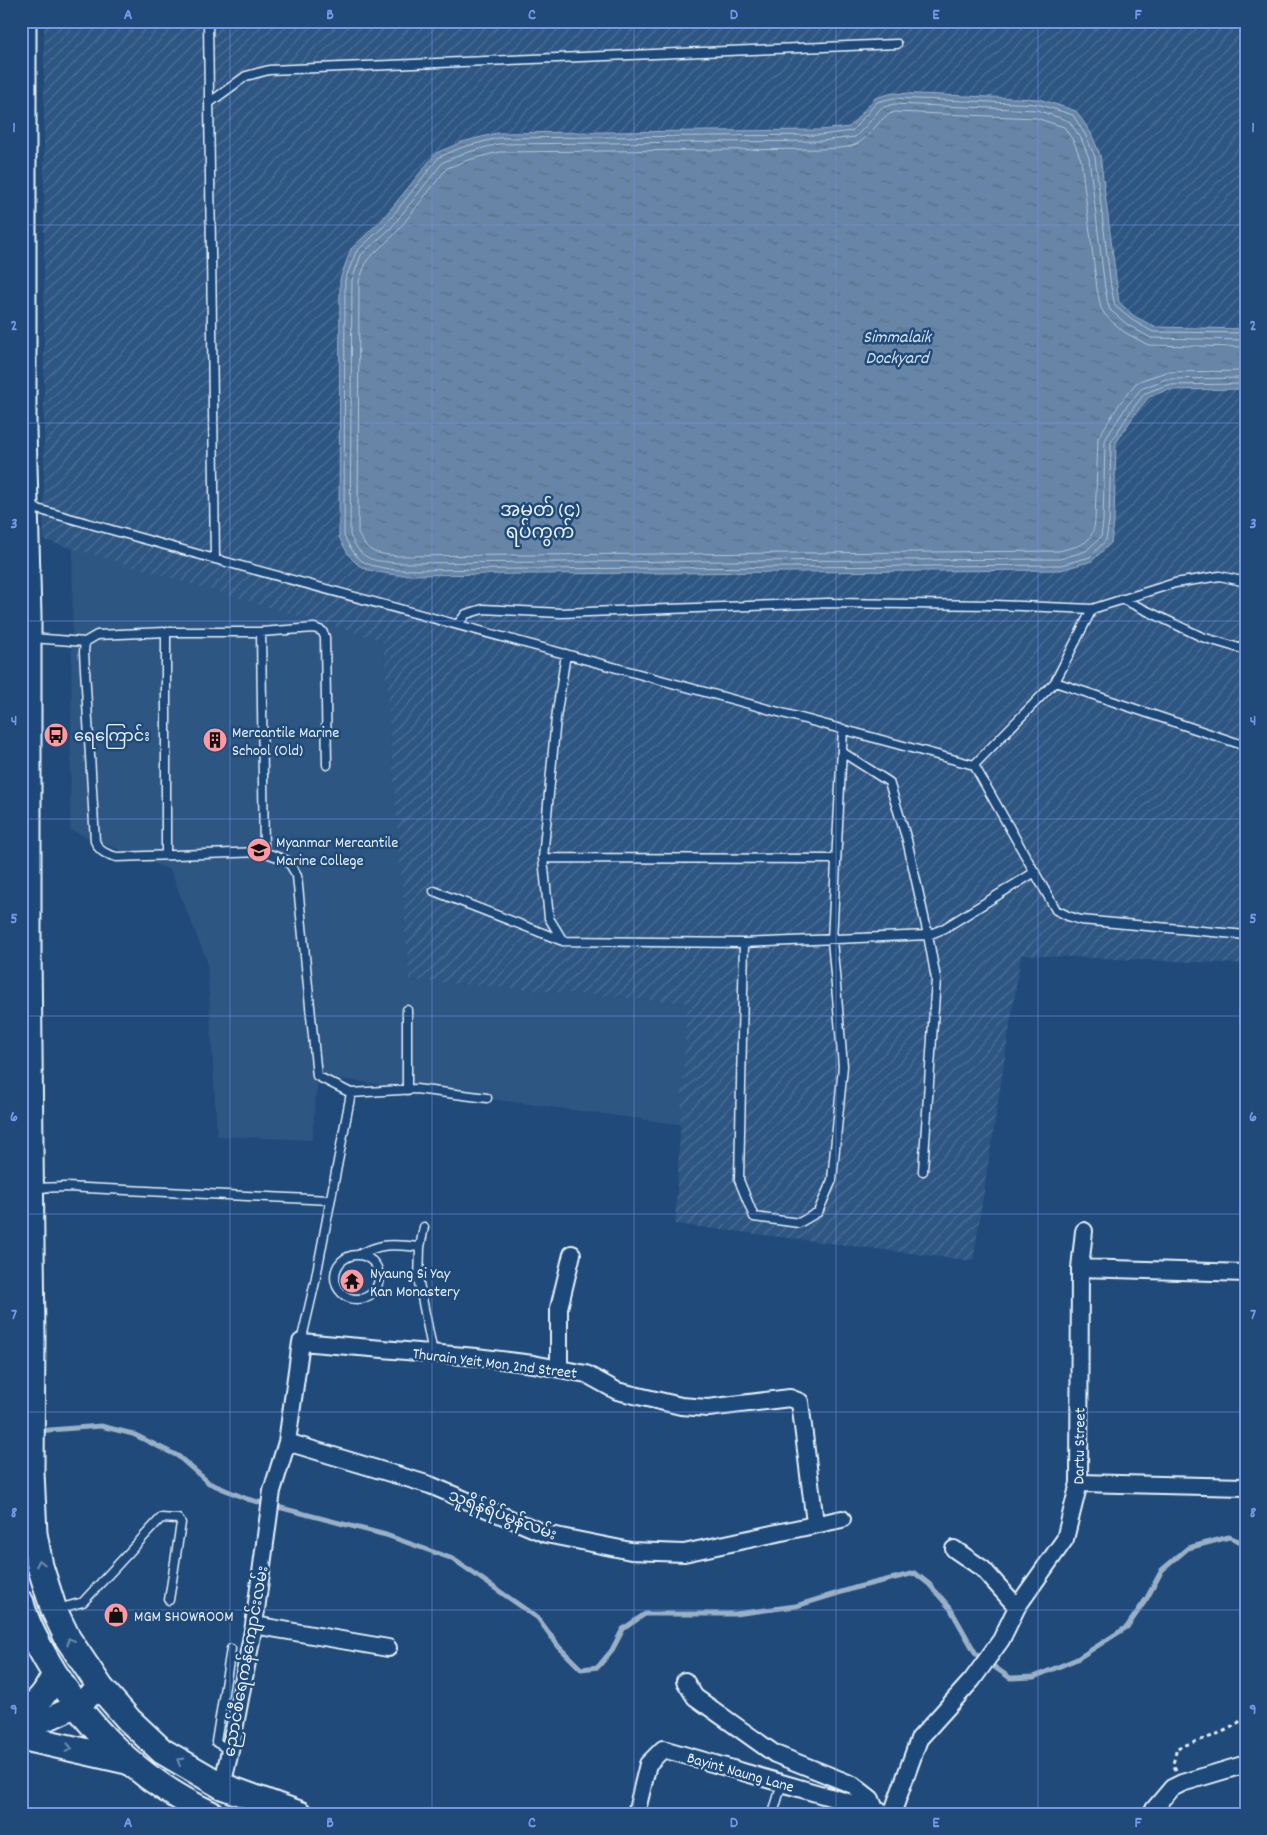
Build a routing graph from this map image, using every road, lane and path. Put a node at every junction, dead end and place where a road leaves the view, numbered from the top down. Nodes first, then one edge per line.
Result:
1 (208, 21) edge
2 (22, 24) edge
3 (897, 44) dead end
4 (209, 103) junction
5 (22, 293) edge
6 (22, 429) edge
7 (23, 505) edge
8 (215, 558) junction
9 (1246, 582) edge
10 (1122, 599) junction
11 (1092, 609) junction
12 (458, 624) junction
13 (166, 632) junction
14 (261, 632) junction
15 (28, 638) junction
16 (85, 642) junction
17 (1246, 650) edge
18 (566, 654) junction
19 (1055, 682) junction
20 (843, 729) junction
21 (1246, 746) edge
22 (842, 752) junction
23 (974, 765) junction
24 (327, 766) dead end
25 (264, 852) junction
26 (166, 855) junction
27 (543, 858) junction
28 (836, 859) junction
29 (1035, 872) junction
30 (434, 891) dead end
31 (928, 935) junction
32 (1246, 936) edge
33 (832, 940) junction
34 (563, 941) junction
35 (744, 943) junction
36 (24, 950) edge
37 (407, 1010) dead end
38 (25, 1083) edge
39 (407, 1090) junction
40 (351, 1093) junction
41 (487, 1098) dead end
42 (26, 1158) edge
43 (923, 1170) dead end
44 (31, 1188) junction
45 (330, 1200) junction
46 (424, 1227) dead end
47 (1084, 1231) dead end
48 (420, 1247) junction
49 (360, 1254) junction
50 (572, 1254) dead end
51 (1080, 1268) junction
52 (1246, 1273) edge
53 (27, 1321) edge
54 (301, 1342) junction
55 (433, 1353) junction
56 (27, 1354) edge
57 (559, 1369) junction
58 (287, 1442) junction
59 (1079, 1483) junction
60 (1245, 1487) edge
61 (842, 1518) dead end
62 (815, 1523) junction
63 (954, 1549) dead end
64 (169, 1600) dead end
65 (22, 1606) edge
66 (1017, 1607) junction
67 (54, 1610) junction
68 (254, 1625) junction
69 (388, 1648) dead end
70 (231, 1649) dead end
71 (55, 1674) junction
72 (685, 1681) dead end
73 (101, 1688) junction
74 (76, 1706) junction
75 (21, 1713) edge
76 (1246, 1714) edge
77 (21, 1725) edge
78 (21, 1737) edge
79 (230, 1751) junction
80 (127, 1761) junction
81 (1246, 1764) edge
82 (782, 1783) junction
83 (1182, 1783) junction
84 (222, 1786) junction
85 (885, 1812) edge
86 (211, 1814) edge
87 (299, 1814) edge
88 (636, 1814) edge
89 (773, 1814) edge
90 (1150, 1814) edge

1 - 4 lane
2 - 5 main road
3 - 4 lane
4 - 8 lane
5 - 6 main road
6 - 7 main road
7 - 8 lane
7 - 15 main road
8 - 12 lane
9 - 10 lane
10 - 11 lane
10 - 17 lane
11 - 12 lane
11 - 19 lane
12 - 18 lane
13 - 14 lane
13 - 16 lane
13 - 26 lane
14 - 24 lane
14 - 25 lane
15 - 16 lane
15 - 36 main road
16 - 26 lane
18 - 20 lane
18 - 27 lane
19 - 21 lane
19 - 23 lane
20 - 22 lane
20 - 23 lane
22 - 28 lane
22 - 31 lane
23 - 29 lane
25 - 26 lane
25 - 40 lane
27 - 28 lane
27 - 34 lane
28 - 33 lane
29 - 31 lane
29 - 32 lane
30 - 34 lane
31 - 33 lane
31 - 43 lane
33 - 35 lane
33 - 35 lane
34 - 35 lane
36 - 38 main road
37 - 39 lane
38 - 42 main road
39 - 40 lane
39 - 41 lane
40 - 45 lane
42 - 44 main road
44 - 45 lane
44 - 53 main road
45 - 54 lane
46 - 48 lane
47 - 51 street, Dartu Street
48 - 49 lane
48 - 55 lane
49 - 49 lane
50 - 57 street
51 - 52 street
51 - 59 street, Dartu Street
53 - 56 main road
54 - 55 street, Thurain Yeit Mon 2nd Street
54 - 58 street, ညောင်စီရေကန်ကျောင်းလမ်း
55 - 57 street, Thurain Yeit Mon 2nd Street
67 -> 56 main road
57 - 62 street, Thurain Yeit Mon 2nd Street
58 - 62 street, သူရိန်ရိပ်မွန်လမ်း
58 - 68 street, ညောင်စီရေကန်ကျောင်းလမ်း
59 - 60 street
59 - 66 street, Dartu Street
61 - 62 street, သူရိန်ရိပ်မွန်လမ်း
63 - 66 street
64 - 67 lane
65 - 71 main road
66 - 85 street, Dartu Street
73 -> 67 main road
68 - 69 street
68 - 79 street, ညောင်စီရေကန်ကျောင်းလမ်း
70 - 79 lane
71 - 74 main road
71 - 75 main road
72 - 85 street
73 - 74 main road
84 -> 73 main road
74 - 77 main road
74 - 80 main road
76 - 83 path
78 -> 80 main road
79 - 84 street, ညောင်စီရေကန်ကျောင်းလမ်း
80 - 86 main road
81 - 83 street
82 - 85 street, Bayint Naung Lane
82 - 88 street, Bayint Naung Lane
82 - 89 lane
83 - 90 street
84 - 86 main road
84 - 87 main road

